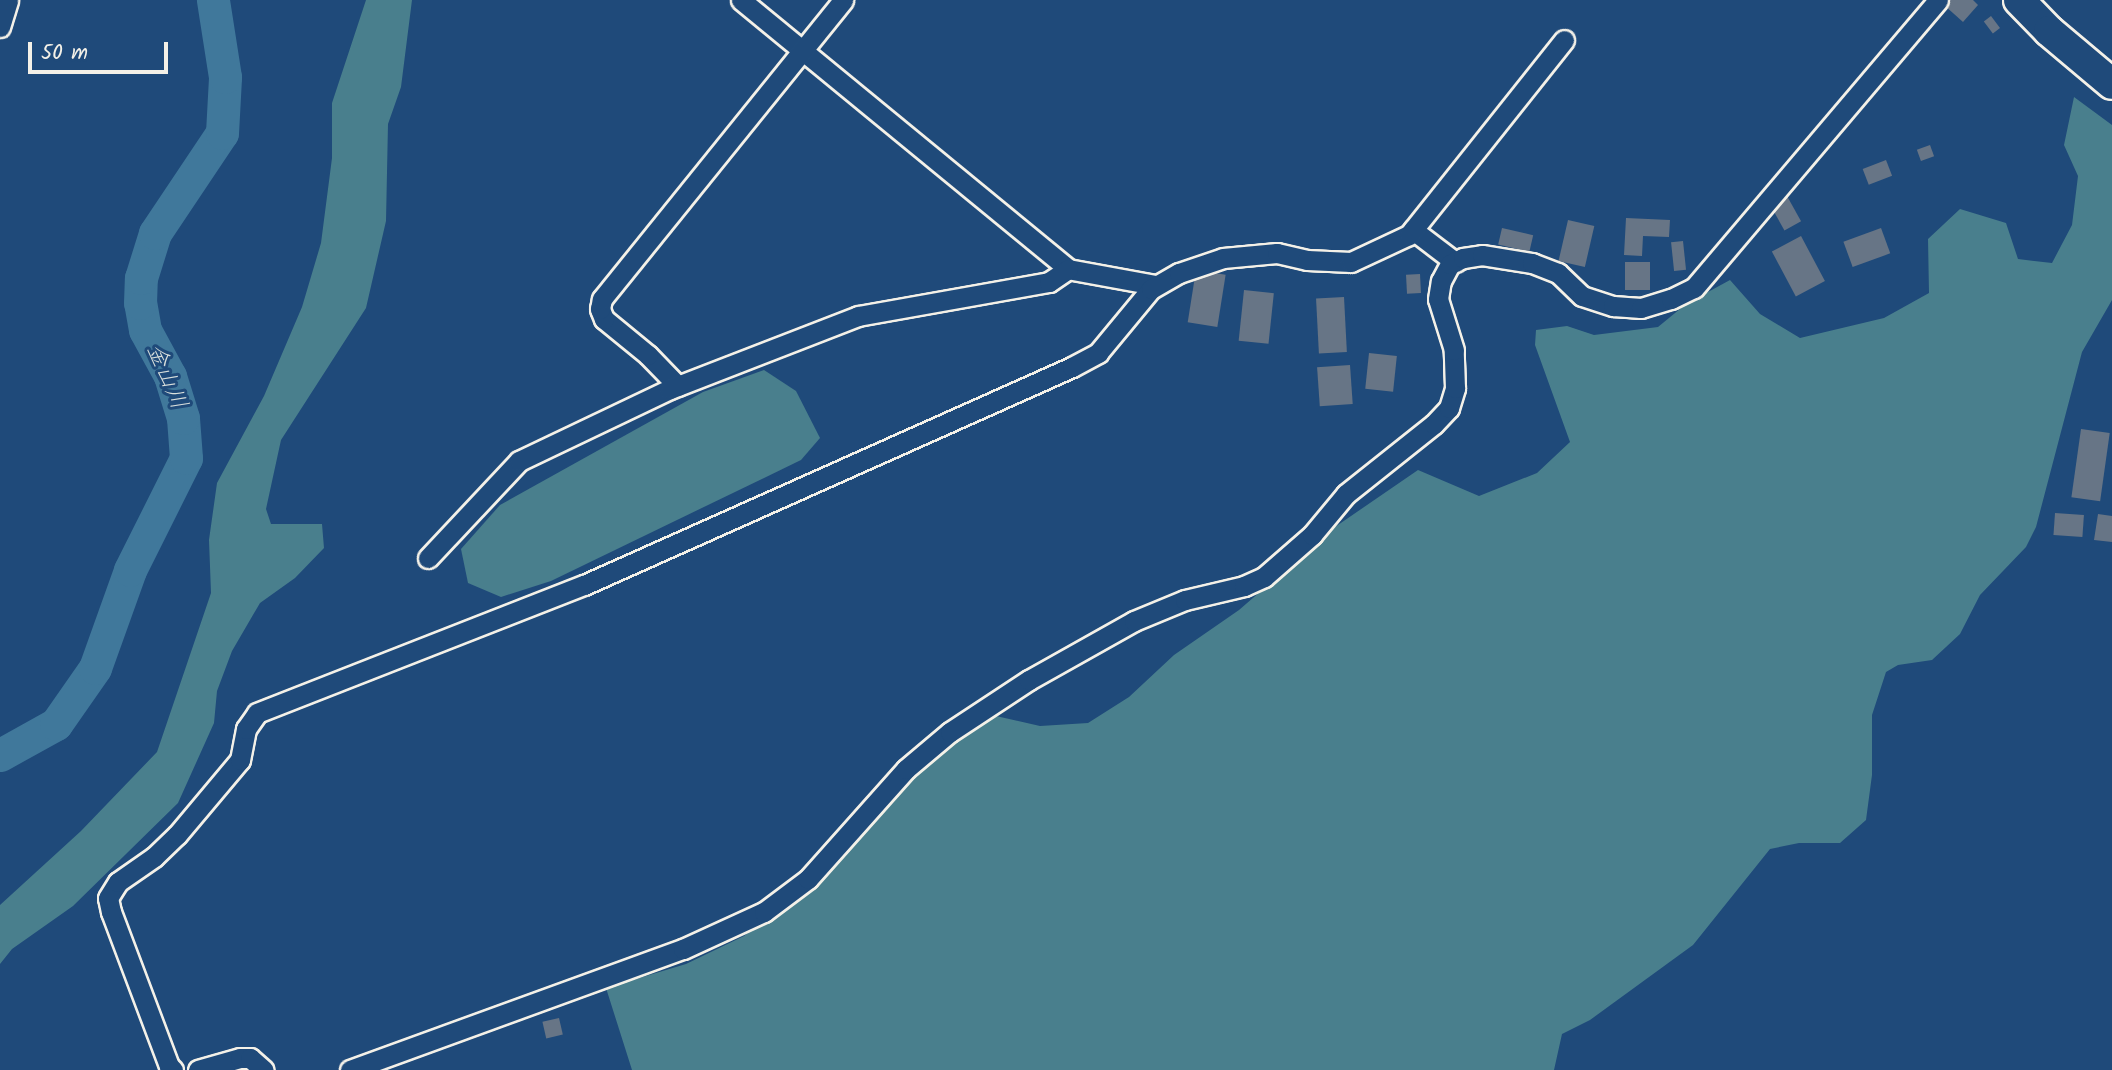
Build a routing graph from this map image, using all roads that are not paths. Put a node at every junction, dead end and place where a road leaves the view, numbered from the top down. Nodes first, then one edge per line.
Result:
1 (8, 0) edge
2 (741, 0) edge
3 (843, 0) edge
4 (1938, 0) edge
5 (2019, 0) edge
6 (0, 27) edge
7 (1564, 40) dead end
8 (803, 50) junction
9 (2112, 84) edge
10 (1413, 230) junction
11 (1455, 262) junction
12 (1068, 270) junction
13 (1156, 285) junction
14 (678, 386) junction
15 (428, 558) dead end
16 (173, 1070) edge
17 (198, 1070) edge
18 (264, 1070) edge
19 (350, 1070) edge

1 - 6 street
2 - 8 street
3 - 8 street
4 - 11 street
5 - 9 main road
7 - 10 street
8 - 12 street
8 - 14 street
10 - 11 street
10 - 13 street
11 - 19 street
12 - 13 street
12 - 14 street
13 - 16 street
14 - 15 street
17 - 18 street

